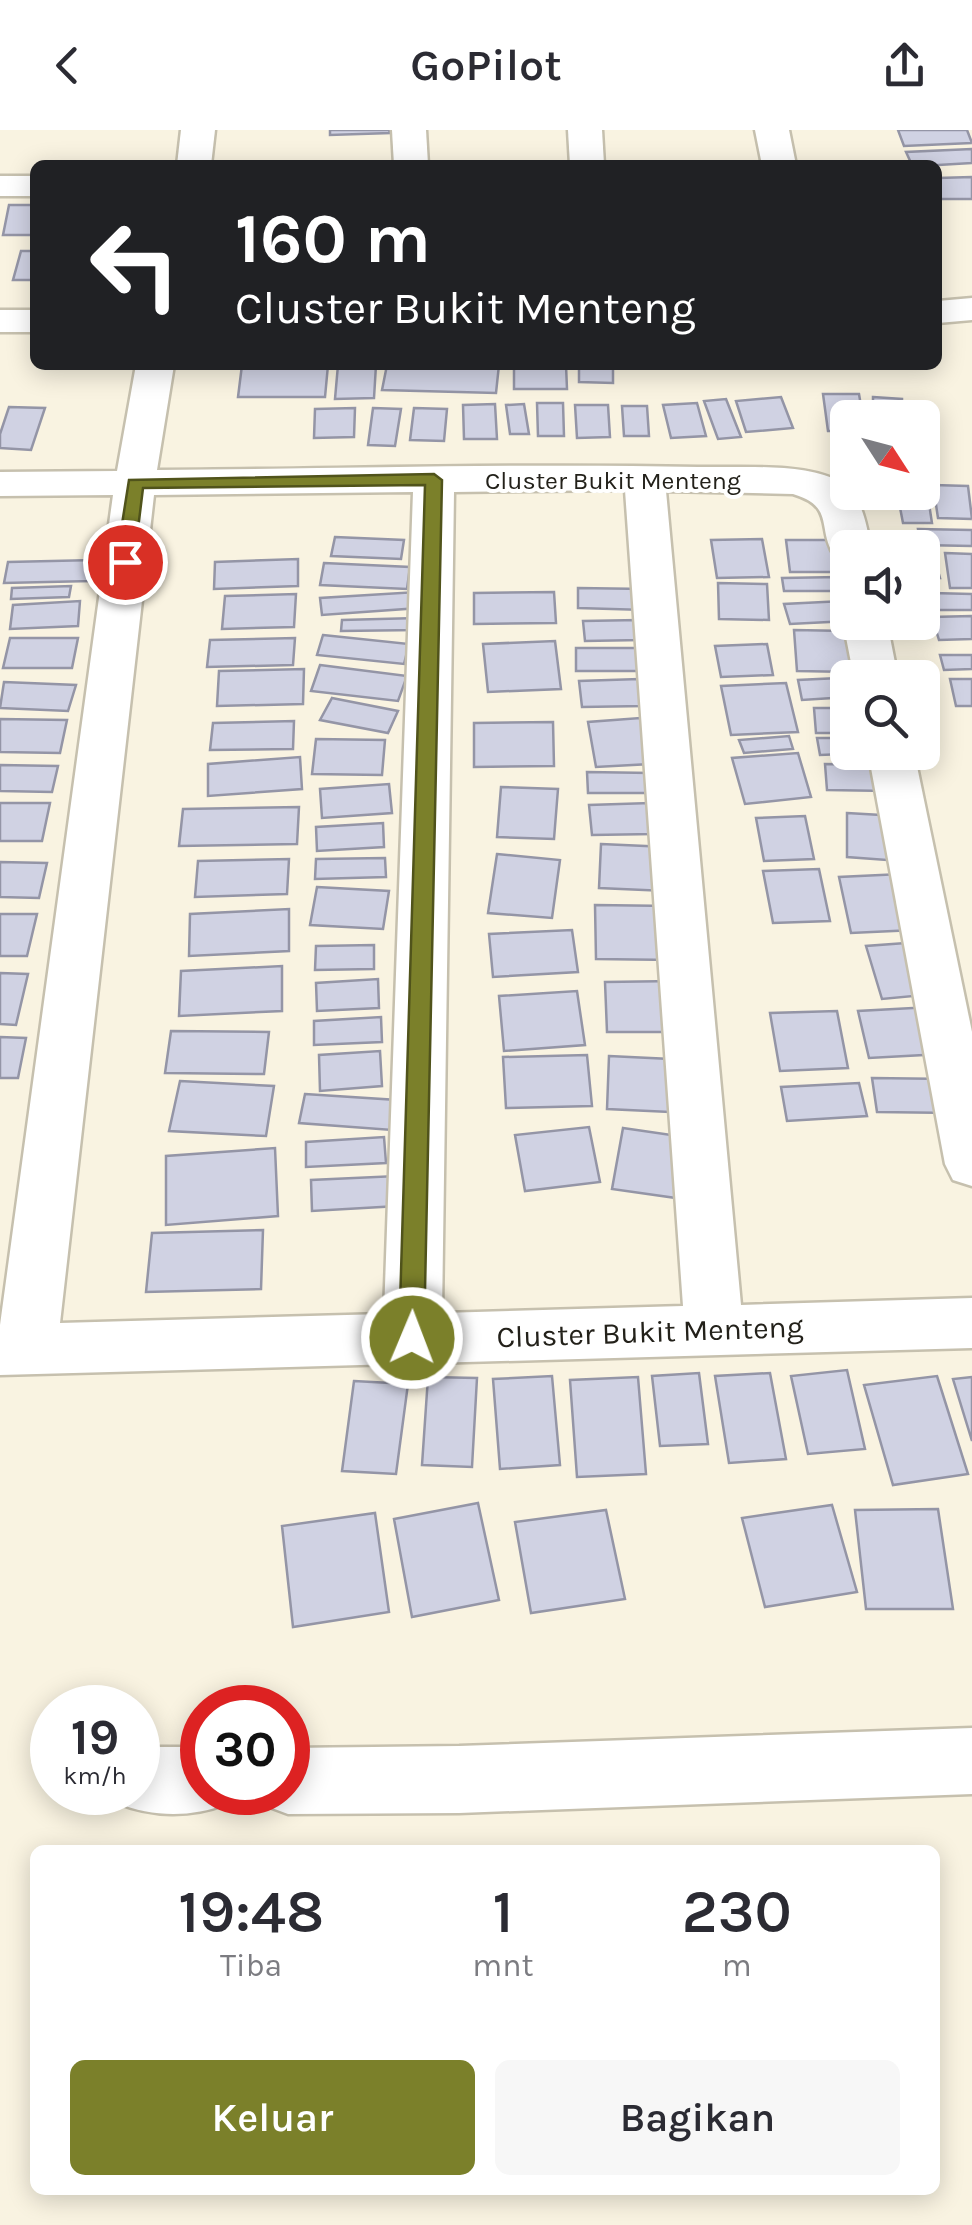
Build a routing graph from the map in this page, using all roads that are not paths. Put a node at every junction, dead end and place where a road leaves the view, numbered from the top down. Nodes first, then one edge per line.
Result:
1 (198, 130) edge
2 (409, 130) edge
3 (585, 130) edge
4 (772, 130) edge
5 (195, 160) edge
6 (411, 160) edge
7 (587, 160) edge
8 (775, 160) edge
9 (0, 186) edge
10 (30, 186) edge
11 (972, 310) edge
12 (942, 312) edge
13 (0, 321) edge
14 (30, 321) edge
15 (154, 370) edge
16 (644, 478) junction
17 (434, 480) junction
18 (135, 483) junction
19 (0, 484) edge
20 (846, 528) edge
21 (895, 770) edge
22 (972, 1164) edge
23 (972, 1322) edge
24 (714, 1330) junction
25 (412, 1338) junction
26 (14, 1350) edge
27 (972, 1760) edge
28 (310, 1781) edge

1 - 5 street
2 - 6 street
3 - 7 street
4 - 8 street
9 - 10 street
11 - 12 street
13 - 14 street
15 - 18 street, Cluster Bukit Menteng
16 - 17 street, Cluster Bukit Menteng
16 - 20 street, Cluster Bukit Menteng
16 - 24 street
17 - 18 street, Cluster Bukit Menteng
17 - 25 street
18 - 19 street, Cluster Bukit Menteng
18 - 26 street, Cluster Bukit Menteng
21 - 22 street
23 - 24 street, Cluster Bukit Menteng
24 - 25 street, Cluster Bukit Menteng
25 - 26 street, Cluster Bukit Menteng
27 - 28 street

